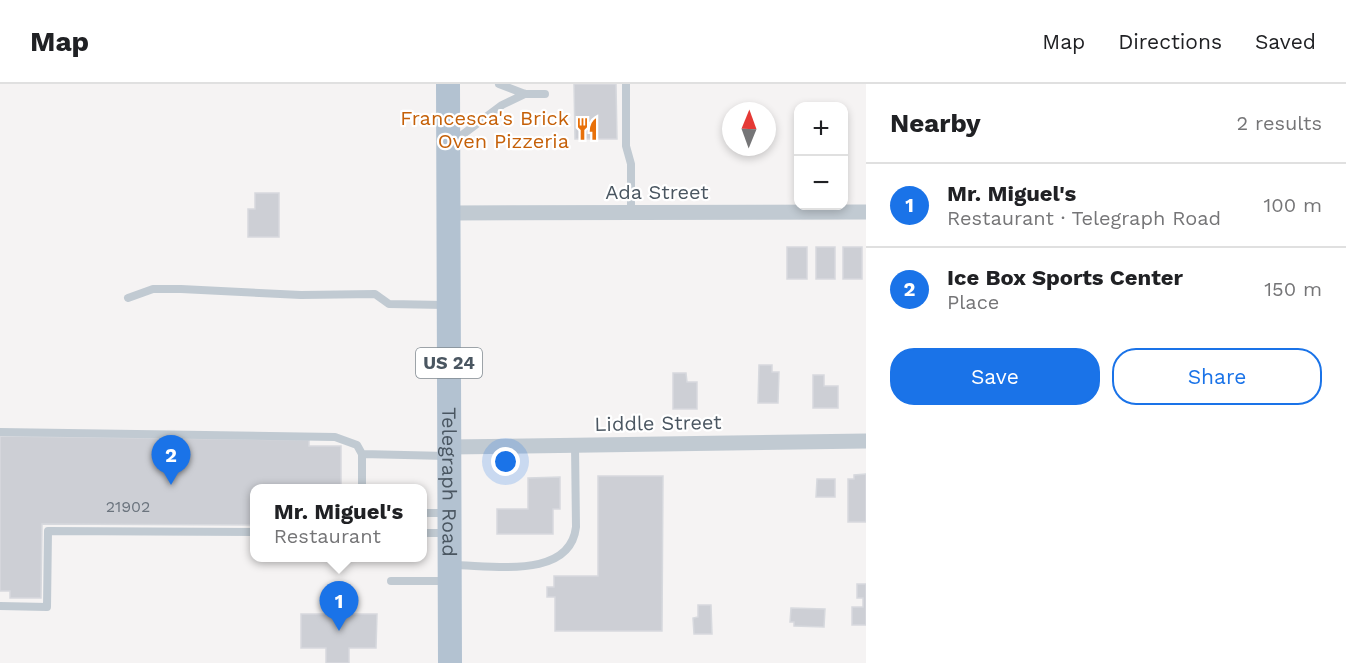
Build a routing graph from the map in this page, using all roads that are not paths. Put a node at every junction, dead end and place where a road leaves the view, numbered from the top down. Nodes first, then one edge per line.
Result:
1 (448, 84) edge
2 (499, 84) edge
3 (626, 84) edge
4 (525, 94) junction
5 (545, 94) dead end
6 (448, 146) junction
7 (866, 212) edge
8 (448, 213) junction
9 (630, 213) junction
10 (128, 298) dead end
11 (449, 305) junction
12 (0, 432) edge
13 (866, 441) edge
14 (575, 445) junction
15 (506, 446) junction
16 (450, 451) junction
17 (362, 454) junction
18 (506, 466) dead end
19 (362, 484) edge
20 (427, 514) edge
21 (450, 523) junction
22 (250, 532) edge
23 (427, 532) edge
24 (450, 573) junction
25 (391, 580) dead end
26 (0, 606) edge
27 (450, 663) edge

1 - 6 main road, Telegraph Road / US 24
2 - 4 lane
3 - 9 lane
4 - 5 lane
4 - 6 lane
6 - 8 main road, Telegraph Road / US 24
7 - 9 street, Ada Street
8 - 9 street, Ada Street
8 - 11 main road, Telegraph Road / US 24
10 - 11 lane
11 - 16 main road, Telegraph Road / US 24
12 - 17 lane
13 - 14 street, Liddle Street
14 - 15 street, Liddle Street
14 - 24 lane
15 - 16 street, Liddle Street
15 - 18 lane
16 - 17 lane
16 - 21 main road, Telegraph Road / US 24
17 - 19 lane
20 - 21 lane
21 - 23 lane
21 - 24 main road, Telegraph Road / US 24
22 - 26 lane
24 - 25 lane
24 - 27 main road, Telegraph Road / US 24

